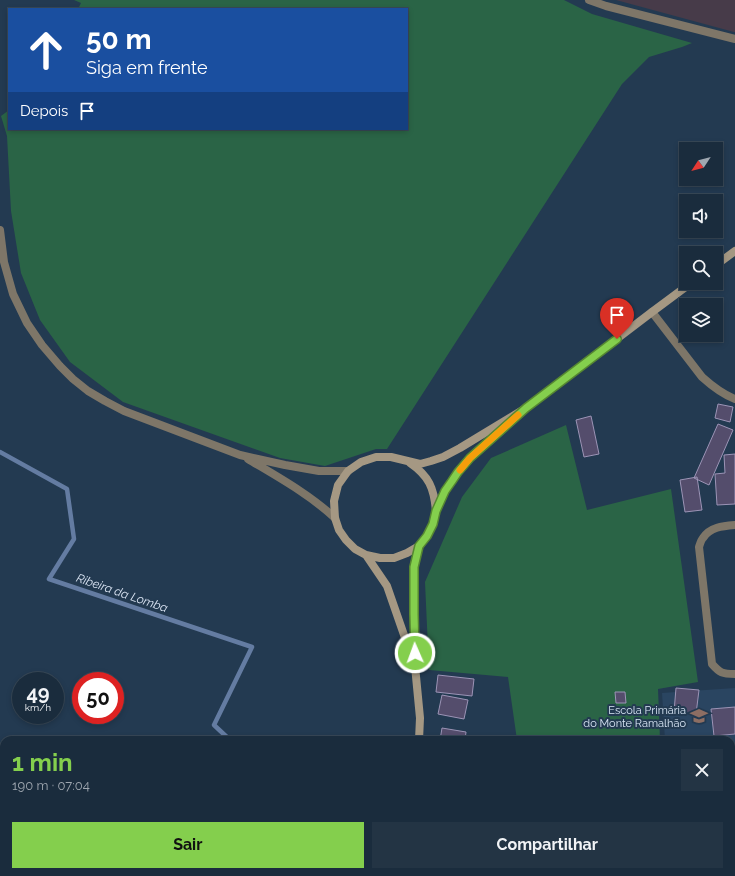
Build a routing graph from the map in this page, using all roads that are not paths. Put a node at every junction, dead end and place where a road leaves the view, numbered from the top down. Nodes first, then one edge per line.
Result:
1 (589, 0) edge
2 (735, 39) edge
3 (0, 230) edge
4 (735, 251) edge
5 (723, 260) edge
6 (682, 290) edge
7 (652, 312) junction
8 (735, 399) edge
9 (526, 408) junction
10 (240, 455) junction
11 (406, 461) junction
12 (348, 471) junction
13 (436, 511) junction
14 (335, 518) junction
15 (735, 525) edge
16 (419, 546) junction
17 (366, 555) junction
18 (415, 666) junction
19 (735, 674) edge
20 (419, 736) edge

1 - 2 street
3 - 10 street
4 - 5 main road
6 - 7 main road
7 - 8 street
7 - 9 main road
9 - 11 main road
9 - 13 main road
10 - 12 street
10 - 14 street
11 - 12 main road
11 - 13 main road
12 - 14 main road
13 - 16 main road
14 - 17 main road
15 - 19 street
16 - 17 main road
16 - 18 main road
17 - 18 main road
18 - 20 main road

